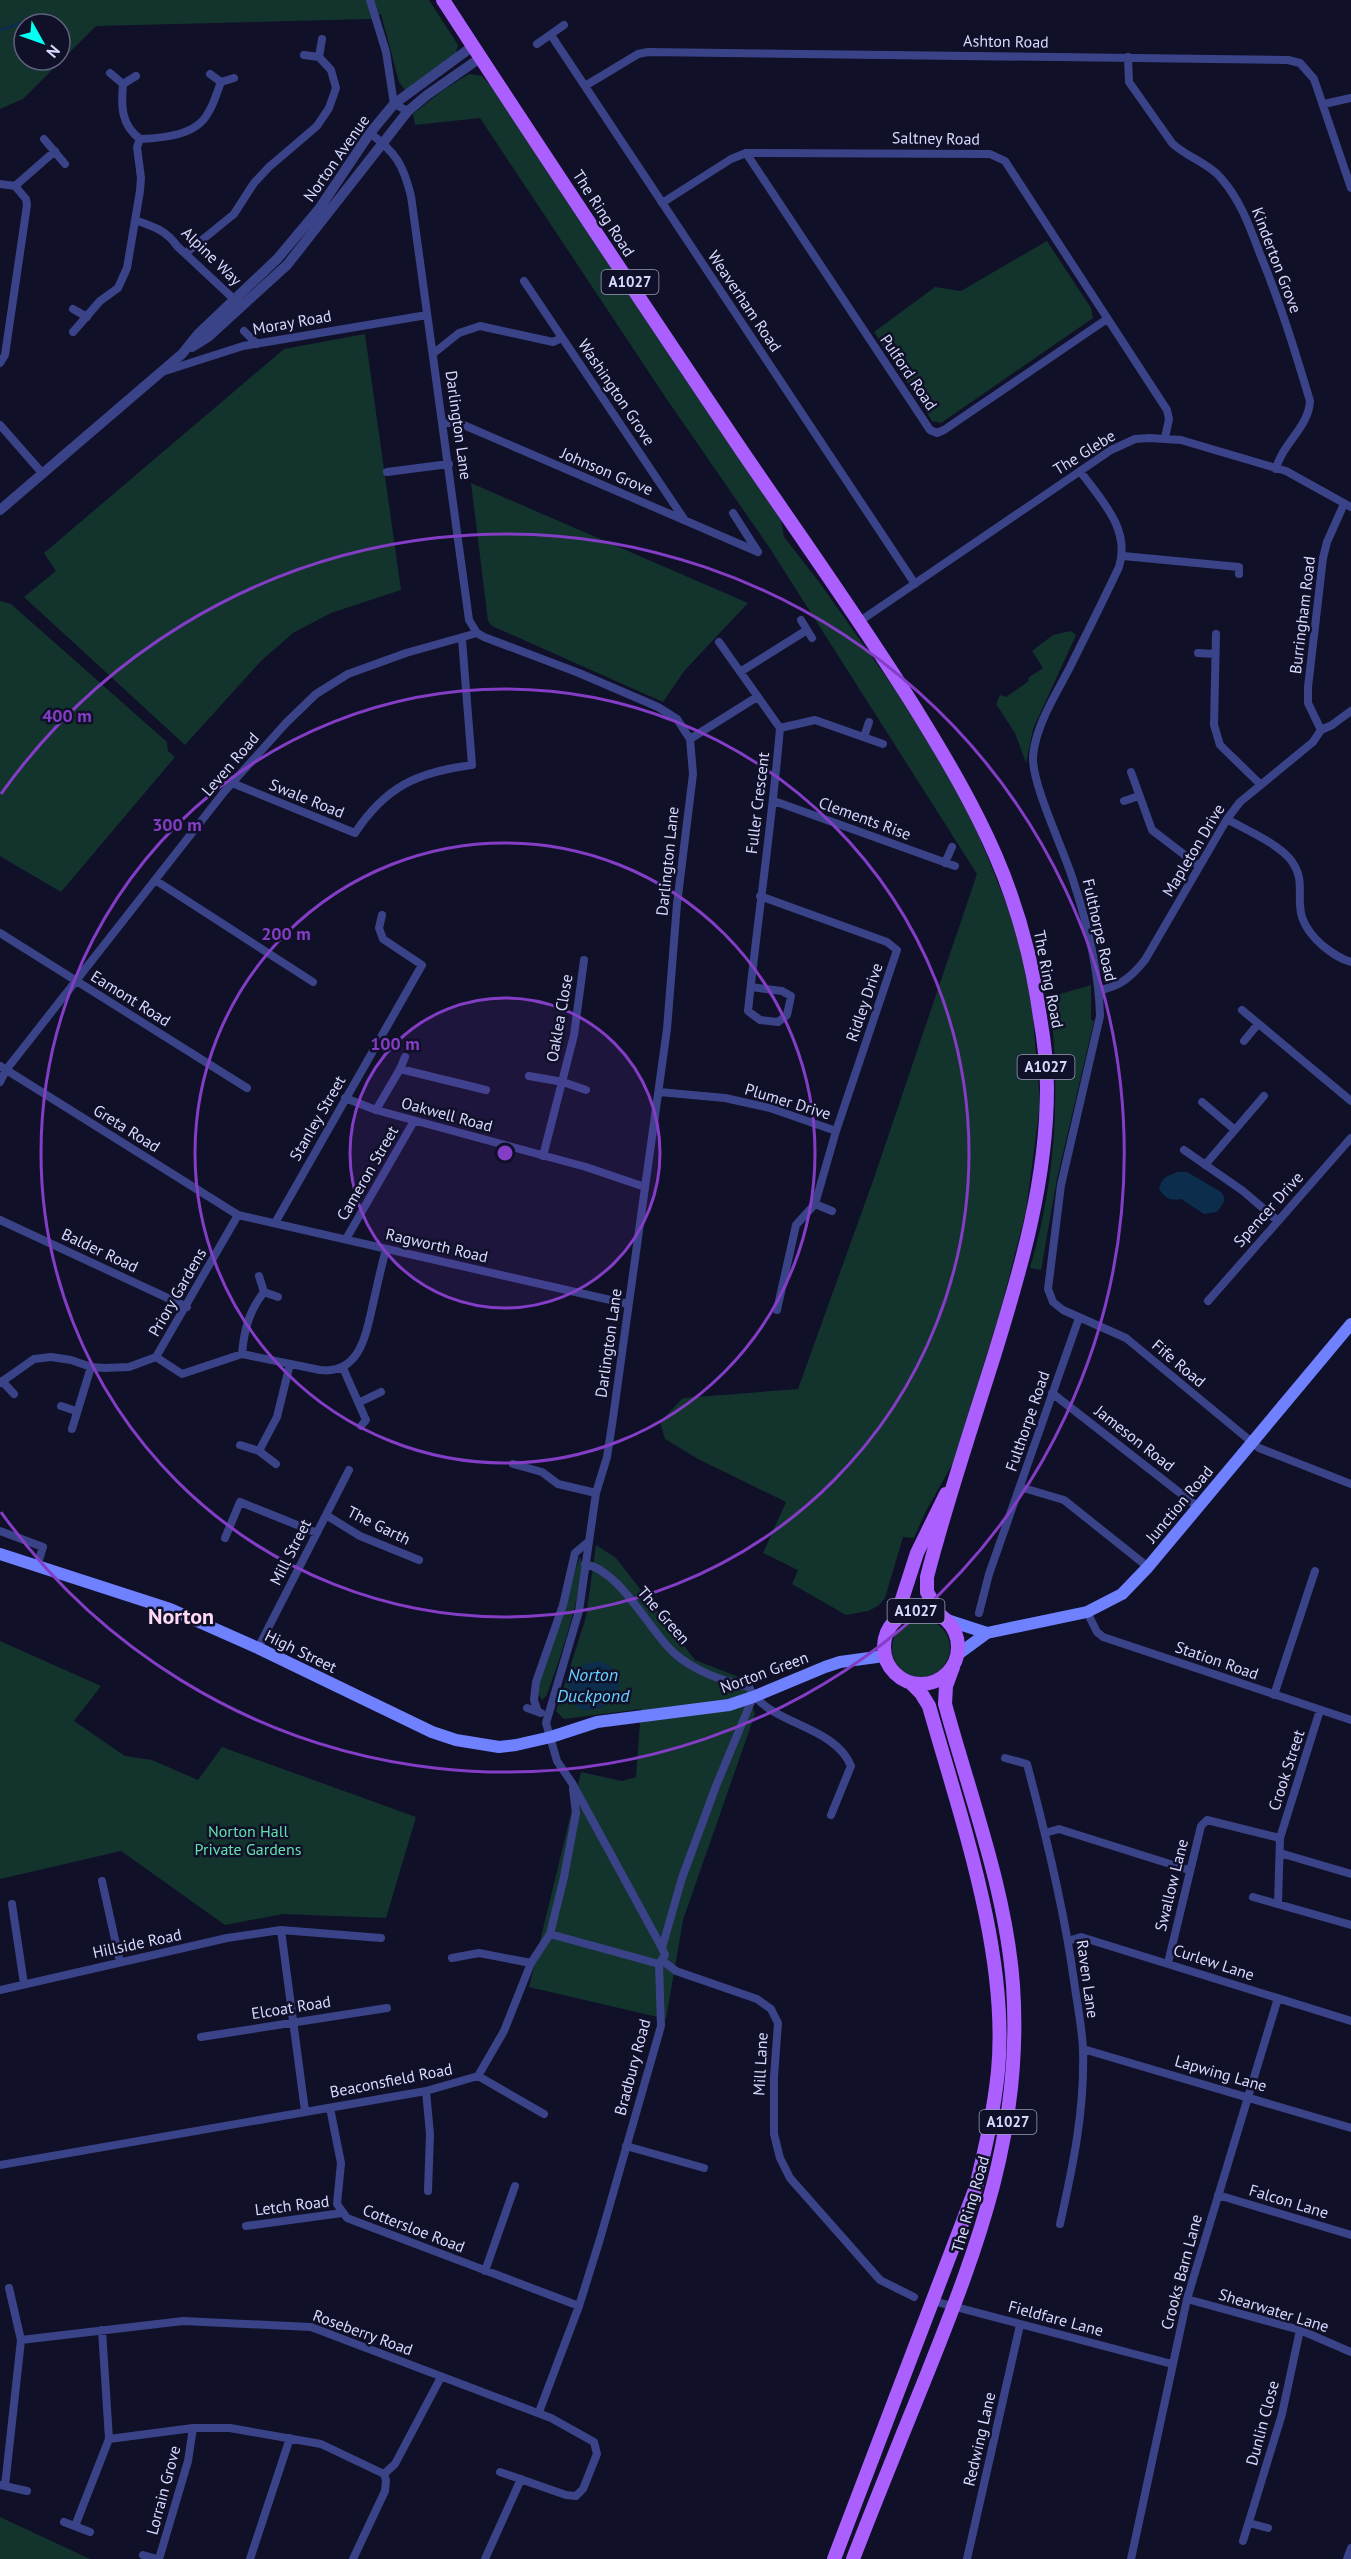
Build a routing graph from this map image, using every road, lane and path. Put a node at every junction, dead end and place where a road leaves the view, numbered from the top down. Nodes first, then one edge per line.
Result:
1 (370, 0) edge
2 (443, 0) edge
3 (564, 25) dead end
4 (551, 35) junction
5 (322, 39) dead end
6 (537, 44) dead end
7 (477, 52) junction
8 (304, 55) dead end
9 (319, 57) junction
10 (1128, 57) junction
11 (110, 74) dead end
12 (210, 74) dead end
13 (136, 76) dead end
14 (234, 78) dead end
15 (221, 82) junction
16 (123, 84) junction
17 (585, 86) junction
18 (1351, 98) edge
19 (394, 104) junction
20 (1324, 104) junction
21 (408, 111) junction
22 (370, 133) junction
23 (44, 139) dead end
24 (140, 139) junction
25 (382, 142) junction
26 (55, 151) junction
27 (746, 153) junction
28 (65, 164) dead end
29 (0, 184) edge
30 (15, 186) junction
31 (1351, 188) edge
32 (662, 203) junction
33 (135, 220) junction
34 (186, 253) junction
35 (524, 281) dead end
36 (238, 303) junction
37 (73, 309) dead end
38 (427, 315) junction
39 (87, 317) junction
40 (1107, 319) junction
41 (244, 331) dead end
42 (74, 332) dead end
43 (562, 338) junction
44 (257, 344) junction
45 (434, 353) junction
46 (0, 363) edge
47 (165, 371) junction
48 (443, 423) junction
49 (0, 425) edge
50 (1166, 438) junction
51 (449, 464) junction
52 (1276, 469) junction
53 (1080, 471) junction
54 (387, 472) dead end
55 (43, 474) junction
56 (1348, 506) edge
57 (0, 510) edge
58 (733, 513) dead end
59 (685, 520) junction
60 (1123, 556) junction
61 (1239, 574) dead end
62 (915, 584) junction
63 (801, 620) dead end
64 (860, 621) junction
65 (807, 630) junction
66 (477, 633) junction
67 (1216, 634) dead end
68 (812, 638) dead end
69 (462, 639) junction
70 (719, 642) dead end
71 (1198, 653) dead end
72 (1215, 654) junction
73 (740, 672) junction
74 (758, 697) junction
75 (1351, 711) edge
76 (869, 722) dead end
77 (780, 728) junction
78 (1321, 730) junction
79 (864, 737) junction
80 (690, 739) junction
81 (883, 744) dead end
82 (1131, 772) dead end
83 (232, 783) junction
84 (1260, 785) junction
85 (1139, 796) junction
86 (774, 801) junction
87 (1124, 801) dead end
88 (1227, 819) junction
89 (952, 847) dead end
90 (945, 863) junction
91 (955, 866) dead end
92 (1199, 866) junction
93 (155, 880) junction
94 (760, 896) junction
95 (382, 914) dead end
96 (0, 933) edge
97 (584, 960) dead end
98 (1351, 962) edge
99 (76, 981) junction
100 (313, 982) dead end
101 (751, 987) junction
102 (1099, 990) junction
103 (1242, 1010) dead end
104 (1258, 1024) junction
105 (1244, 1041) dead end
106 (405, 1057) dead end
107 (3, 1069) edge
108 (400, 1069) junction
109 (529, 1076) dead end
110 (0, 1082) edge
111 (563, 1082) junction
112 (247, 1088) dead end
113 (486, 1090) dead end
114 (586, 1090) dead end
115 (659, 1092) junction
116 (1264, 1096) dead end
117 (345, 1098) junction
118 (1351, 1101) edge
119 (1202, 1102) dead end
120 (376, 1110) junction
121 (414, 1121) junction
122 (1235, 1130) junction
123 (836, 1131) junction
124 (1351, 1138) edge
125 (1184, 1150) dead end
126 (543, 1156) junction
127 (1206, 1165) junction
128 (645, 1187) junction
129 (815, 1204) junction
130 (832, 1211) dead end
131 (238, 1215) junction
132 (0, 1220) edge
133 (1278, 1221) junction
134 (274, 1223) junction
135 (346, 1239) junction
136 (386, 1250) junction
137 (260, 1276) dead end
138 (264, 1292) junction
139 (278, 1297) dead end
140 (1208, 1301) dead end
141 (628, 1304) junction
142 (187, 1307) junction
143 (777, 1310) dead end
144 (1079, 1318) junction
145 (1351, 1324) edge
146 (242, 1354) junction
147 (156, 1357) junction
148 (290, 1364) junction
149 (91, 1367) junction
150 (343, 1368) junction
151 (1, 1382) edge
152 (381, 1392) dead end
153 (1052, 1393) junction
154 (14, 1394) dead end
155 (360, 1402) junction
156 (61, 1406) dead end
157 (76, 1412) junction
158 (361, 1426) dead end
159 (72, 1429) dead end
160 (1251, 1443) junction
161 (240, 1445) dead end
162 (259, 1451) junction
163 (276, 1464) dead end
164 (513, 1464) dead end
165 (349, 1470) dead end
166 (955, 1479) junction
167 (1351, 1484) edge
168 (1020, 1486) junction
169 (596, 1493) junction
170 (1198, 1507) junction
171 (326, 1515) junction
172 (0, 1531) edge
173 (317, 1533) junction
174 (225, 1538) dead end
175 (588, 1542) junction
176 (0, 1554) edge
177 (419, 1560) dead end
178 (585, 1564) junction
179 (37, 1566) junction
180 (1148, 1568) junction
181 (1316, 1570) dead end
182 (1086, 1612) junction
183 (979, 1613) dead end
184 (944, 1618) junction
185 (895, 1621) junction
186 (987, 1633) junction
187 (258, 1648) junction
188 (884, 1656) junction
189 (955, 1661) junction
190 (911, 1683) junction
191 (1274, 1695) junction
192 (753, 1697) junction
193 (527, 1708) dead end
194 (1320, 1710) junction
195 (538, 1712) junction
196 (547, 1715) junction
197 (1351, 1720) edge
198 (551, 1737) junction
199 (1005, 1758) dead end
200 (572, 1783) junction
201 (831, 1815) dead end
202 (1045, 1833) junction
203 (1280, 1838) junction
204 (1280, 1853) junction
205 (1189, 1870) junction
206 (1351, 1874) edge
207 (102, 1881) dead end
208 (1253, 1897) dead end
209 (1278, 1903) junction
210 (12, 1904) dead end
211 (1351, 1925) edge
212 (281, 1930) junction
213 (550, 1934) junction
214 (381, 1938) dead end
215 (1068, 1941) junction
216 (662, 1948) junction
217 (452, 1958) dead end
218 (120, 1962) junction
219 (661, 1962) junction
220 (531, 1963) junction
221 (1168, 1963) junction
222 (24, 1984) junction
223 (0, 1990) edge
224 (1278, 1998) junction
225 (387, 2008) dead end
226 (1351, 2021) edge
227 (294, 2022) junction
228 (201, 2037) dead end
229 (1083, 2049) junction
230 (478, 2076) junction
231 (426, 2091) junction
232 (1248, 2097) junction
233 (330, 2108) junction
234 (305, 2111) junction
235 (544, 2114) dead end
236 (1351, 2128) edge
237 (626, 2146) junction
238 (0, 2165) edge
239 (704, 2168) dead end
240 (515, 2186) dead end
241 (428, 2191) dead end
242 (1218, 2195) junction
243 (342, 2213) junction
244 (1060, 2224) dead end
245 (246, 2226) dead end
246 (1351, 2235) edge
247 (485, 2271) junction
248 (9, 2288) dead end
249 (914, 2297) dead end
250 (1187, 2299) junction
251 (933, 2301) junction
252 (579, 2306) junction
253 (954, 2307) junction
254 (1020, 2325) junction
255 (102, 2330) junction
256 (1300, 2330) junction
257 (21, 2340) junction
258 (1351, 2352) edge
259 (1172, 2364) junction
260 (441, 2377) junction
261 (539, 2412) junction
262 (193, 2428) junction
263 (290, 2438) junction
264 (109, 2439) junction
265 (500, 2472) dead end
266 (384, 2474) junction
267 (521, 2479) junction
268 (2, 2486) edge
269 (27, 2490) dead end
270 (64, 2522) dead end
271 (1249, 2523) junction
272 (75, 2526) junction
273 (1268, 2528) dead end
274 (90, 2532) dead end
275 (1243, 2541) dead end
276 (1351, 2548) edge
277 (143, 2555) dead end
278 (158, 2559) edge
279 (250, 2559) edge
280 (353, 2559) edge
281 (484, 2559) edge
282 (834, 2559) edge
283 (853, 2559) edge
284 (967, 2559) edge
285 (1131, 2559) edge
286 (1347, 2559) edge

1 - 19 street
2 - 7 main road, The Ring Road / A1027
3 - 4 street
4 - 6 street
4 - 17 street, Weaverham Road
5 - 9 street
7 - 19 street, Norton Avenue
7 - 21 street, Norton Avenue
7 - 64 main road, The Ring Road / A1027
8 - 9 street
9 - 34 street
10 - 17 street, Ashton Road
10 - 20 street, Ashton Road
10 - 52 street, Kinderton Grove
11 - 16 street
12 - 15 street
13 - 16 street
14 - 15 street
15 - 24 street
16 - 24 street
17 - 32 street, Weaverham Road
18 - 20 street
19 - 21 street
19 - 22 street, Norton Avenue
20 - 31 street, Ashton Road
21 - 25 street, Norton Avenue
22 - 25 street, Darlington Lane
22 - 36 street, Norton Avenue
23 - 26 street
24 - 33 street
25 - 36 street, Norton Avenue
25 - 38 street, Darlington Lane
26 - 28 street
26 - 30 street
27 - 32 street, Saltney Road
27 - 40 street, Saltney Road
27 - 40 street, Pulford Road
29 - 30 street
30 - 46 street
32 - 62 street, Weaverham Road
33 - 34 street, Alpine Way
33 - 39 street
34 - 36 street, Alpine Way
35 - 43 street, Washington Grove
36 - 47 street, Norton Avenue
37 - 39 street
38 - 44 street, Moray Road
38 - 45 street, Darlington Lane
39 - 42 street
40 - 50 street, Saltney Road
41 - 44 street
43 - 45 street
43 - 59 street, Washington Grove
44 - 47 street, Moray Road
45 - 48 street, Darlington Lane
47 - 55 street, Norton Avenue
48 - 51 street, Darlington Lane
48 - 59 street, Johnson Grove
49 - 55 street
50 - 52 street, The Glebe
50 - 53 street, The Glebe
51 - 54 street
51 - 66 street, Darlington Lane
52 - 56 street, The Glebe
53 - 60 street
53 - 62 street, The Glebe
55 - 57 street, Norton Avenue
56 - 78 street, Burringham Road
58 - 59 street, Johnson Grove
60 - 61 street
60 - 102 street, Fulthorpe Road
62 - 64 street, The Glebe
63 - 65 street
64 - 166 main road, The Ring Road / A1027
65 - 68 street
65 - 73 street
66 - 69 street, Leven Road
66 - 80 street
67 - 72 street
69 - 83 street, Leven Road
69 - 83 street, Swale Road
70 - 73 street
71 - 72 street
72 - 84 street
73 - 74 street
74 - 77 street
74 - 80 street
75 - 78 street, Mapleton Drive
76 - 79 street
77 - 79 street
77 - 86 street, Fuller Crescent
78 - 84 street, Mapleton Drive
79 - 81 street
80 - 115 street, Darlington Lane
82 - 85 street
83 - 93 street, Leven Road
84 - 88 street, Mapleton Drive
85 - 87 street
85 - 92 street
86 - 90 street, Clements Rise
86 - 94 street, Fuller Crescent
88 - 92 street, Mapleton Drive
88 - 98 street
89 - 90 street
90 - 91 street, Clements Rise
92 - 102 street, Mapleton Drive
93 - 99 street, Leven Road
93 - 100 street
94 - 101 street, Fuller Crescent
94 - 123 street, Ridley Drive
95 - 117 street, Stanley Street
96 - 99 street, Eamont Road
97 - 111 street, Oaklea Close
99 - 107 street, Leven Road
99 - 112 street, Eamont Road
101 - 101 street, Fuller Crescent
102 - 144 street, Fulthorpe Road
103 - 104 street
104 - 105 street
104 - 118 street
106 - 108 street
107 - 110 street, Leven Road
107 - 131 street, Greta Road
108 - 113 street
108 - 120 street
109 - 111 street, Oaklea Close
111 - 114 street, Oaklea Close
111 - 126 street, Oaklea Close
115 - 123 street, Plumer Drive
115 - 128 street, Darlington Lane
116 - 122 street
117 - 120 street, Oakwell Road
117 - 134 street, Stanley Street
119 - 122 street
120 - 121 street, Oakwell Road
121 - 126 street, Oakwell Road
121 - 135 street, Cameron Street
122 - 127 street
123 - 129 street, Ridley Drive
124 - 133 street, Spencer Drive
125 - 127 street
126 - 128 street, Oakwell Road
127 - 133 street
128 - 141 street, Darlington Lane
129 - 130 street
129 - 143 street, Ridley Drive
131 - 134 street, Ragworth Road
131 - 142 street, Priory Gardens
132 - 142 street, Balder Road
133 - 140 street, Spencer Drive
134 - 135 street, Ragworth Road
135 - 136 street, Ragworth Road
136 - 141 street, Ragworth Road
136 - 150 street
137 - 138 street
138 - 139 street
138 - 146 street
141 - 169 street, Darlington Lane
142 - 147 street, Priory Gardens
144 - 153 street, Fulthorpe Road
144 - 160 street, Fife Road
145 - 160 main road, Junction Road
146 - 147 street
146 - 148 street
147 - 149 street, Priory Gardens
148 - 150 street
148 - 162 street
149 - 151 street, Priory Gardens
149 - 157 street
150 - 155 street
151 - 154 street, Priory Gardens
152 - 155 street
153 - 168 street, Fulthorpe Road
153 - 170 street, Jameson Road
155 - 158 street
156 - 157 street
157 - 159 street
160 - 167 street, Fife Road
160 - 170 main road, Junction Road
161 - 162 street
162 - 163 street
164 - 169 street
165 - 171 street, Mill Street
166 - 184 main road, The Ring Road / A1027
166 - 185 main road, The Ring Road / A1027
168 - 180 street
168 - 183 street, Fulthorpe Road
169 - 175 street, Darlington Lane
170 - 180 main road, Junction Road
171 - 173 street, Mill Street
171 - 177 street, The Garth
172 - 179 street
173 - 174 street
173 - 187 street, Mill Street
175 - 178 street, Darlington Lane
175 - 195 street
176 - 179 main road, High Street
178 - 192 street, The Green
178 - 196 street, Darlington Lane
179 - 187 main road, High Street
180 - 182 main road, Junction Road
181 - 191 street
182 - 186 main road, Junction Road
182 - 191 street, Station Road
184 - 185 main road, A1027
184 - 186 main road, Junction Road
184 - 189 main road, A1027
185 - 188 main road, A1027
186 - 189 main road, Junction Road
187 - 198 main road, High Street
188 - 190 main road, A1027
188 - 192 main road, Norton Green
189 - 190 main road
189 - 253 main road, The Ring Road / A1027
190 - 251 main road, The Ring Road / A1027
191 - 194 street, Station Road
192 - 198 main road, Norton Green
192 - 201 street
192 - 216 street, Bradbury Road
193 - 195 street
194 - 197 street, Station Road
194 - 203 street, Crook Street
195 - 196 street
196 - 198 street, Darlington Lane
198 - 200 street, Darlington Lane
199 - 202 street, Raven Lane
200 - 213 street, Beaconsfield Road
200 - 216 street
202 - 205 street
202 - 215 street, Raven Lane
203 - 204 street, Crook Street
203 - 205 street, Swallow Lane
204 - 206 street
204 - 209 street, Crook Street
205 - 221 street, Swallow Lane
207 - 218 street
208 - 209 street
209 - 211 street
210 - 222 street
212 - 214 street, Hillside Road
212 - 218 street, Hillside Road
212 - 227 street
213 - 219 street, Mill Lane
213 - 220 street, Beaconsfield Road
215 - 221 street, Curlew Lane
215 - 229 street, Raven Lane
216 - 219 street, Bradbury Road
217 - 220 street
218 - 222 street, Hillside Road
219 - 237 street, Bradbury Road
219 - 249 street, Mill Lane
220 - 230 street, Beaconsfield Road
221 - 224 street, Curlew Lane
222 - 223 street, Hillside Road
224 - 226 street, Curlew Lane
224 - 232 street, Crooks Barn Lane
225 - 227 street, Elcoat Road
227 - 228 street, Elcoat Road
227 - 234 street
229 - 232 street, Lapwing Lane
229 - 244 street, Raven Lane
230 - 231 street, Beaconsfield Road
230 - 235 street
231 - 233 street, Beaconsfield Road
231 - 241 street
232 - 236 street, Lapwing Lane
232 - 242 street, Crooks Barn Lane
233 - 234 street, Beaconsfield Road
233 - 243 street, Cottersloe Road
234 - 238 street, Beaconsfield Road
237 - 239 street
237 - 252 street, Bradbury Road
240 - 247 street
242 - 246 street, Falcon Lane
242 - 250 street, Crooks Barn Lane
243 - 245 street, Letch Road
243 - 247 street, Cottersloe Road
247 - 252 street, Cottersloe Road
248 - 257 street
250 - 256 street, Shearwater Lane
250 - 259 street, Crooks Barn Lane
251 - 253 street, Fieldfare Lane
251 - 282 main road, The Ring Road / A1027
252 - 261 street, Bradbury Road
253 - 254 street, Fieldfare Lane
253 - 283 main road, The Ring Road / A1027
254 - 259 street, Fieldfare Lane
254 - 284 street, Redwing Lane
255 - 257 street, Roseberry Road
255 - 260 street, Roseberry Road
255 - 264 street
256 - 258 street, Shearwater Lane
256 - 271 street, Dunlin Close
257 - 268 street
259 - 285 street, Crooks Barn Lane
260 - 261 street, Roseberry Road
260 - 266 street
261 - 267 street, Roseberry Road
262 - 263 street
262 - 264 street
262 - 278 street, Lorrain Grove
263 - 266 street
263 - 279 street
264 - 272 street
265 - 267 street
266 - 280 street
267 - 281 street
268 - 269 street
270 - 272 street
271 - 273 street
271 - 275 street, Dunlin Close
272 - 274 street
276 - 286 street
277 - 278 street, Lorrain Grove

